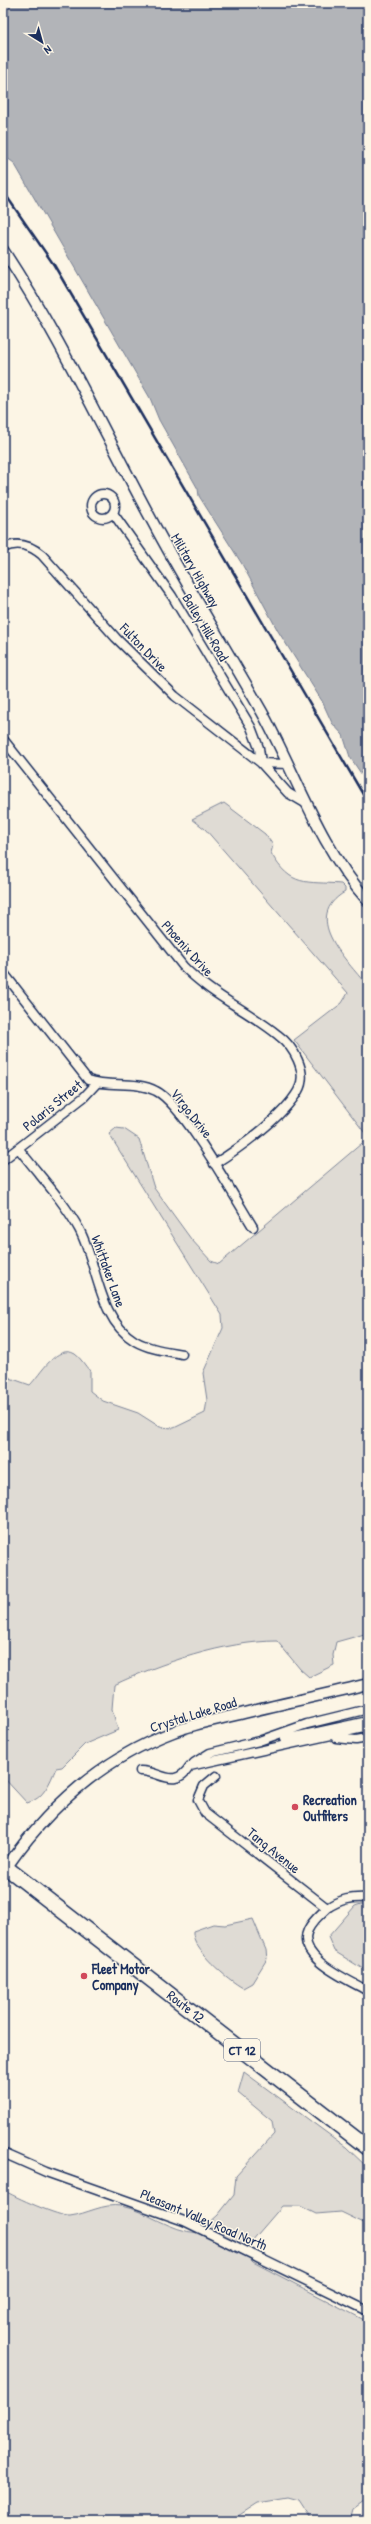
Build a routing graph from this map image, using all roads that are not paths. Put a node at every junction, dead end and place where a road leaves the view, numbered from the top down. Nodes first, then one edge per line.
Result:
1 (3, 250) edge
2 (113, 513) dead end
3 (3, 548) edge
4 (3, 739) edge
5 (261, 763) junction
6 (287, 764) junction
7 (305, 803) junction
8 (368, 901) edge
9 (3, 972) edge
10 (97, 1083) junction
11 (19, 1149) junction
12 (3, 1160) edge
13 (214, 1164) junction
14 (253, 1227) dead end
15 (182, 1354) dead end
16 (368, 1684) edge
17 (368, 1709) edge
18 (368, 1721) edge
19 (368, 1728) edge
20 (368, 1738) edge
21 (313, 1740) junction
22 (190, 1766) junction
23 (140, 1771) dead end
24 (216, 1776) dead end
25 (4, 1868) edge
26 (368, 1898) edge
27 (326, 1908) junction
28 (368, 1991) edge
29 (368, 2148) edge
30 (3, 2153) edge
31 (368, 2311) edge

1 - 6 street, Military Highway
2 - 5 street, Bailey Hill Road
3 - 5 street, Fulton Drive
4 - 13 street, Phoenix Drive
5 - 6 street
5 - 7 street, Fulton Drive
6 - 7 street, Military Highway
7 - 8 street, Military Highway
9 - 10 street
10 - 11 street, Polaris Street
10 - 13 street, Virgo Drive
11 - 12 street, Polaris Street
11 - 15 street, Whittaker Lane
13 - 14 street, Virgo Drive
16 - 25 street, Crystal Lake Road
17 - 22 street
18 - 22 street
19 - 21 street
20 - 21 street
21 - 22 street
22 - 23 street
24 - 27 street, Tang Avenue
25 - 29 highway, Route 12 / CT 12
26 - 27 street
27 - 28 street
30 - 31 street, Pleasant Valley Road North

